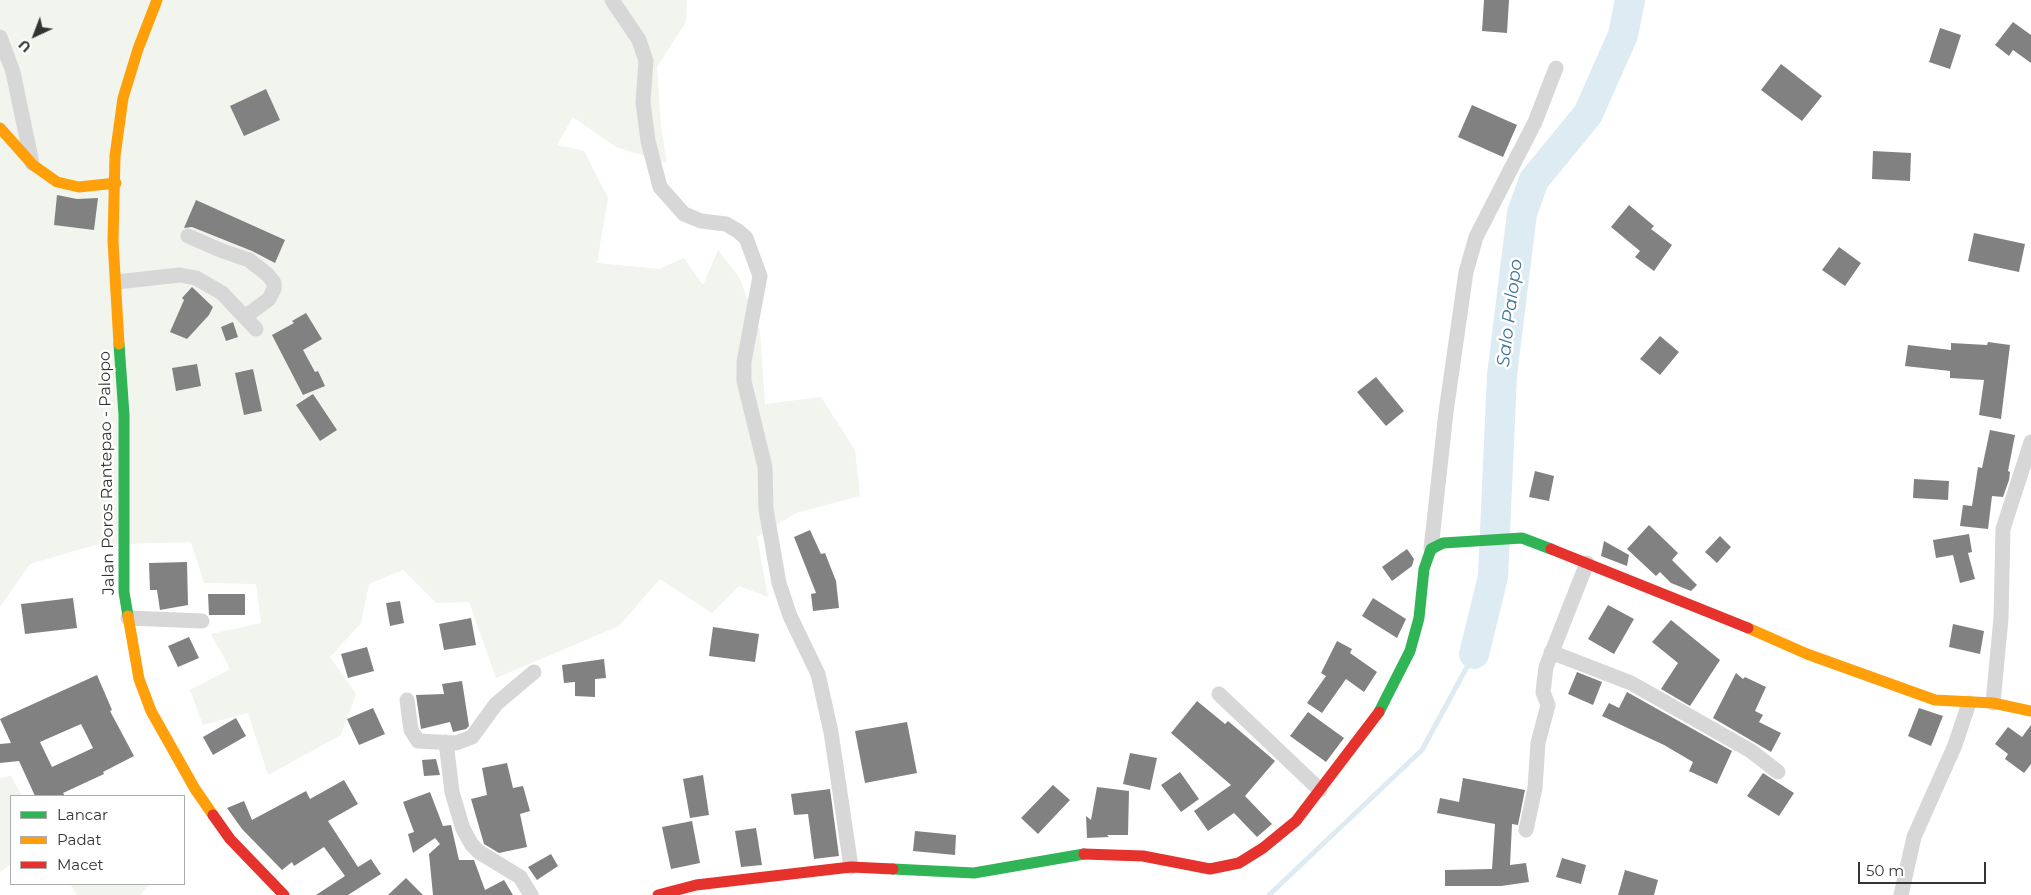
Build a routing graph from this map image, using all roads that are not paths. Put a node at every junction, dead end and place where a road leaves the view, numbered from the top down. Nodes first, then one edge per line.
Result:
1 (157, 0) edge
2 (612, 0) edge
3 (0, 37) edge
4 (1556, 68) dead end
5 (0, 128) edge
6 (33, 165) junction
7 (116, 183) junction
8 (188, 236) dead end
9 (117, 282) junction
10 (246, 316) junction
11 (256, 329) dead end
12 (2031, 442) edge
13 (1437, 546) junction
14 (1587, 562) junction
15 (128, 618) junction
16 (202, 621) dead end
17 (1551, 652) junction
18 (534, 672) dead end
19 (1219, 694) dead end
20 (407, 700) dead end
21 (1969, 703) junction
22 (1993, 703) junction
23 (2031, 711) edge
24 (446, 742) junction
25 (1778, 772) dead end
26 (1320, 790) junction
27 (1526, 830) dead end
28 (851, 867) junction
29 (284, 895) edge
30 (531, 895) edge
31 (658, 895) edge
32 (1901, 895) edge

1 - 7 main road, Jalan Poros Rantepao - Palopo
2 - 28 street
3 - 6 street
4 - 13 street
5 - 6 main road
6 - 7 main road
7 - 9 main road, Jalan Poros Rantepao - Palopo
8 - 10 street
9 - 10 street
9 - 15 main road, Jalan Poros Rantepao - Palopo
10 - 11 street
12 - 22 street
13 - 14 main road
13 - 26 main road
14 - 17 street
14 - 21 main road
15 - 16 street
15 - 29 main road, Jalan Poros Rantepao - Palopo
17 - 25 street
17 - 27 street
18 - 24 street
19 - 26 street
20 - 24 street
21 - 22 main road
21 - 32 street
22 - 23 main road
24 - 30 street
26 - 28 main road
28 - 31 main road

